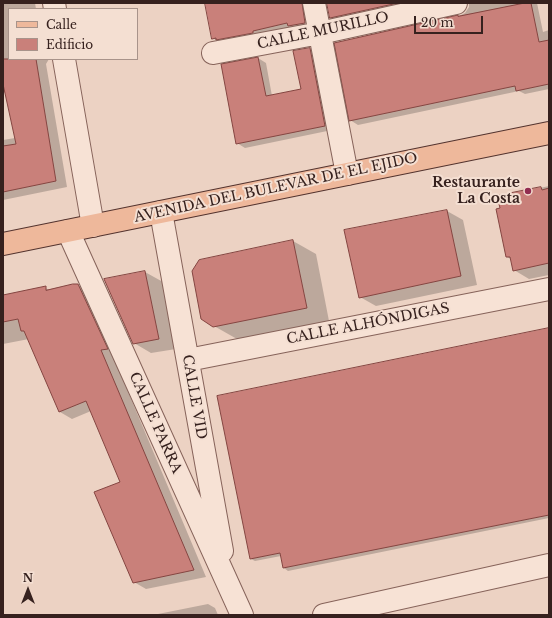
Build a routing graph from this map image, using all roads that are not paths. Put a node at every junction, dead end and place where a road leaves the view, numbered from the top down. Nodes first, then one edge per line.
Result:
1 (314, 3) edge
2 (456, 3) edge
3 (320, 33) junction
4 (213, 53) dead end
5 (64, 60) edge
6 (549, 132) edge
7 (346, 174) junction
8 (161, 212) junction
9 (93, 226) junction
10 (68, 231) junction
11 (3, 244) edge
12 (549, 289) edge
13 (188, 360) junction
14 (549, 565) edge
15 (227, 583) junction
16 (242, 615) edge
17 (324, 615) edge

1 - 3 street
2 - 3 street, CALLE MURILLO
3 - 4 street, CALLE MURILLO
3 - 7 street
5 - 9 street
6 - 7 main road, AVENIDA DEL BULEVAR DE EL EJIDO
7 - 8 main road, AVENIDA DEL BULEVAR DE EL EJIDO
8 - 9 main road, AVENIDA DEL BULEVAR DE EL EJIDO
8 - 13 street, CALLE VID
9 - 10 main road, AVENIDA DEL BULEVAR DE EL EJIDO
10 - 11 main road, AVENIDA DEL BULEVAR DE EL EJIDO
10 - 15 street, CALLE PARRA
12 - 13 street, CALLE ALHÓNDIGAS
13 - 15 street, CALLE VID
14 - 17 street
15 - 16 street, CALLE PARRA

